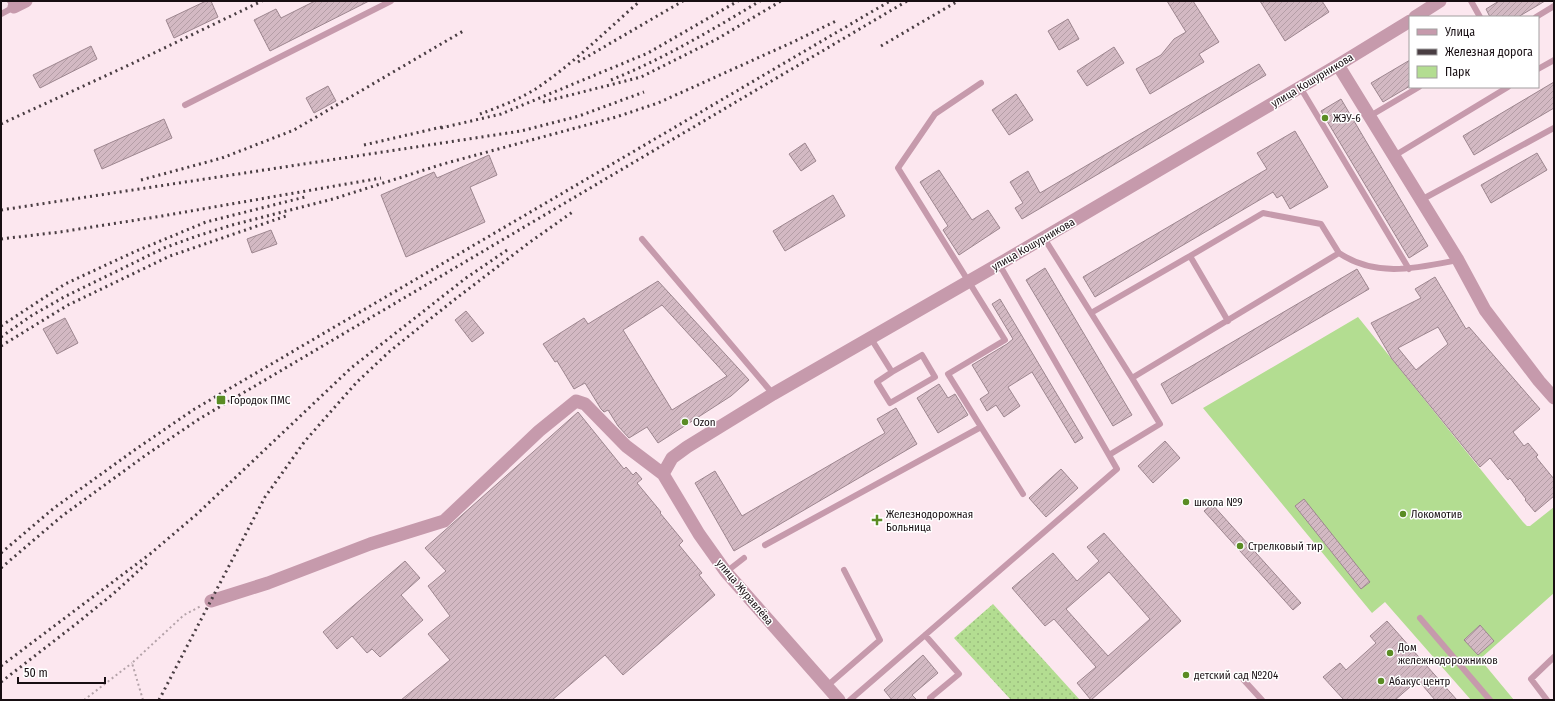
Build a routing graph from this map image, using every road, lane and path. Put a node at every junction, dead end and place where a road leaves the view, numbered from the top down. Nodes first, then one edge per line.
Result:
1 (26, 1) edge
2 (391, 1) edge
3 (1440, 1) edge
4 (1471, 1) edge
5 (12, 4) edge
6 (1554, 6) edge
7 (1, 14) edge
8 (1417, 16) edge
9 (1479, 16) edge
10 (1538, 16) edge
11 (1409, 22) edge
12 (1554, 60) edge
13 (1338, 65) junction
14 (1539, 68) edge
15 (980, 83) dead end
16 (1300, 87) junction
17 (1417, 88) edge
18 (1506, 88) edge
19 (185, 105) dead end
20 (1370, 116) junction
21 (1554, 128) edge
22 (1394, 156) junction
23 (1421, 200) junction
24 (1044, 238) junction
25 (642, 239) dead end
26 (1339, 253) junction
27 (1190, 256) junction
28 (1458, 260) junction
29 (999, 264) junction
30 (1410, 269) junction
31 (968, 282) junction
32 (1091, 313) junction
33 (1228, 321) junction
34 (870, 337) junction
35 (892, 372) junction
36 (1132, 378) junction
37 (773, 394) junction
38 (1554, 398) edge
39 (980, 427) junction
40 (1109, 456) junction
41 (663, 474) junction
42 (1023, 494) dead end
43 (765, 545) dead end
44 (744, 558) dead end
45 (844, 570) dead end
46 (726, 572) junction
47 (211, 601) joint
48 (1420, 618) dead end
49 (925, 635) junction
50 (1554, 657) edge
51 (132, 663) junction
52 (1241, 676) dead end
53 (827, 686) junction
54 (84, 700) edge
55 (143, 700) edge
56 (839, 700) edge
57 (850, 700) edge
58 (932, 700) edge
59 (1262, 700) edge
60 (1490, 700) edge
61 (1547, 700) edge

1 - 5 street
2 - 19 lane
3 - 8 street
4 - 9 lane
5 - 7 lane
6 - 10 lane
11 - 13 street, улица Кошурникова
12 - 14 lane
13 - 16 street, улица Кошурникова
13 - 20 street
15 - 31 lane
16 - 24 street, улица Кошурникова
16 - 30 lane
17 - 20 lane
18 - 22 lane
20 - 22 street
21 - 23 lane
22 - 23 street
23 - 28 street
24 - 29 street, улица Кошурникова
24 - 32 lane
25 - 37 lane
26 - 27 lane
26 - 30 lane
26 - 33 lane
27 - 32 lane
27 - 33 lane
28 - 30 lane
28 - 38 street
29 - 31 street, улица Кошурникова
29 - 40 lane
31 - 34 street, улица Кошурникова
31 - 39 lane
32 - 36 lane
33 - 36 lane
34 - 35 lane
34 - 37 street, улица Кошурникова
35 - 35 lane
36 - 40 lane
37 - 41 street, улица Кошурникова
39 - 42 lane
39 - 43 lane
40 - 49 lane
41 - 46 street, улица Журавлёва
41 - 47 street
44 - 46 lane
45 - 53 lane
46 - 53 street, улица Журавлёва
47 - 51 path
48 - 60 lane
49 - 57 lane
49 - 58 lane
50 - 61 lane
51 - 54 path
51 - 55 path
52 - 59 lane
53 - 56 street, улица Журавлёва

